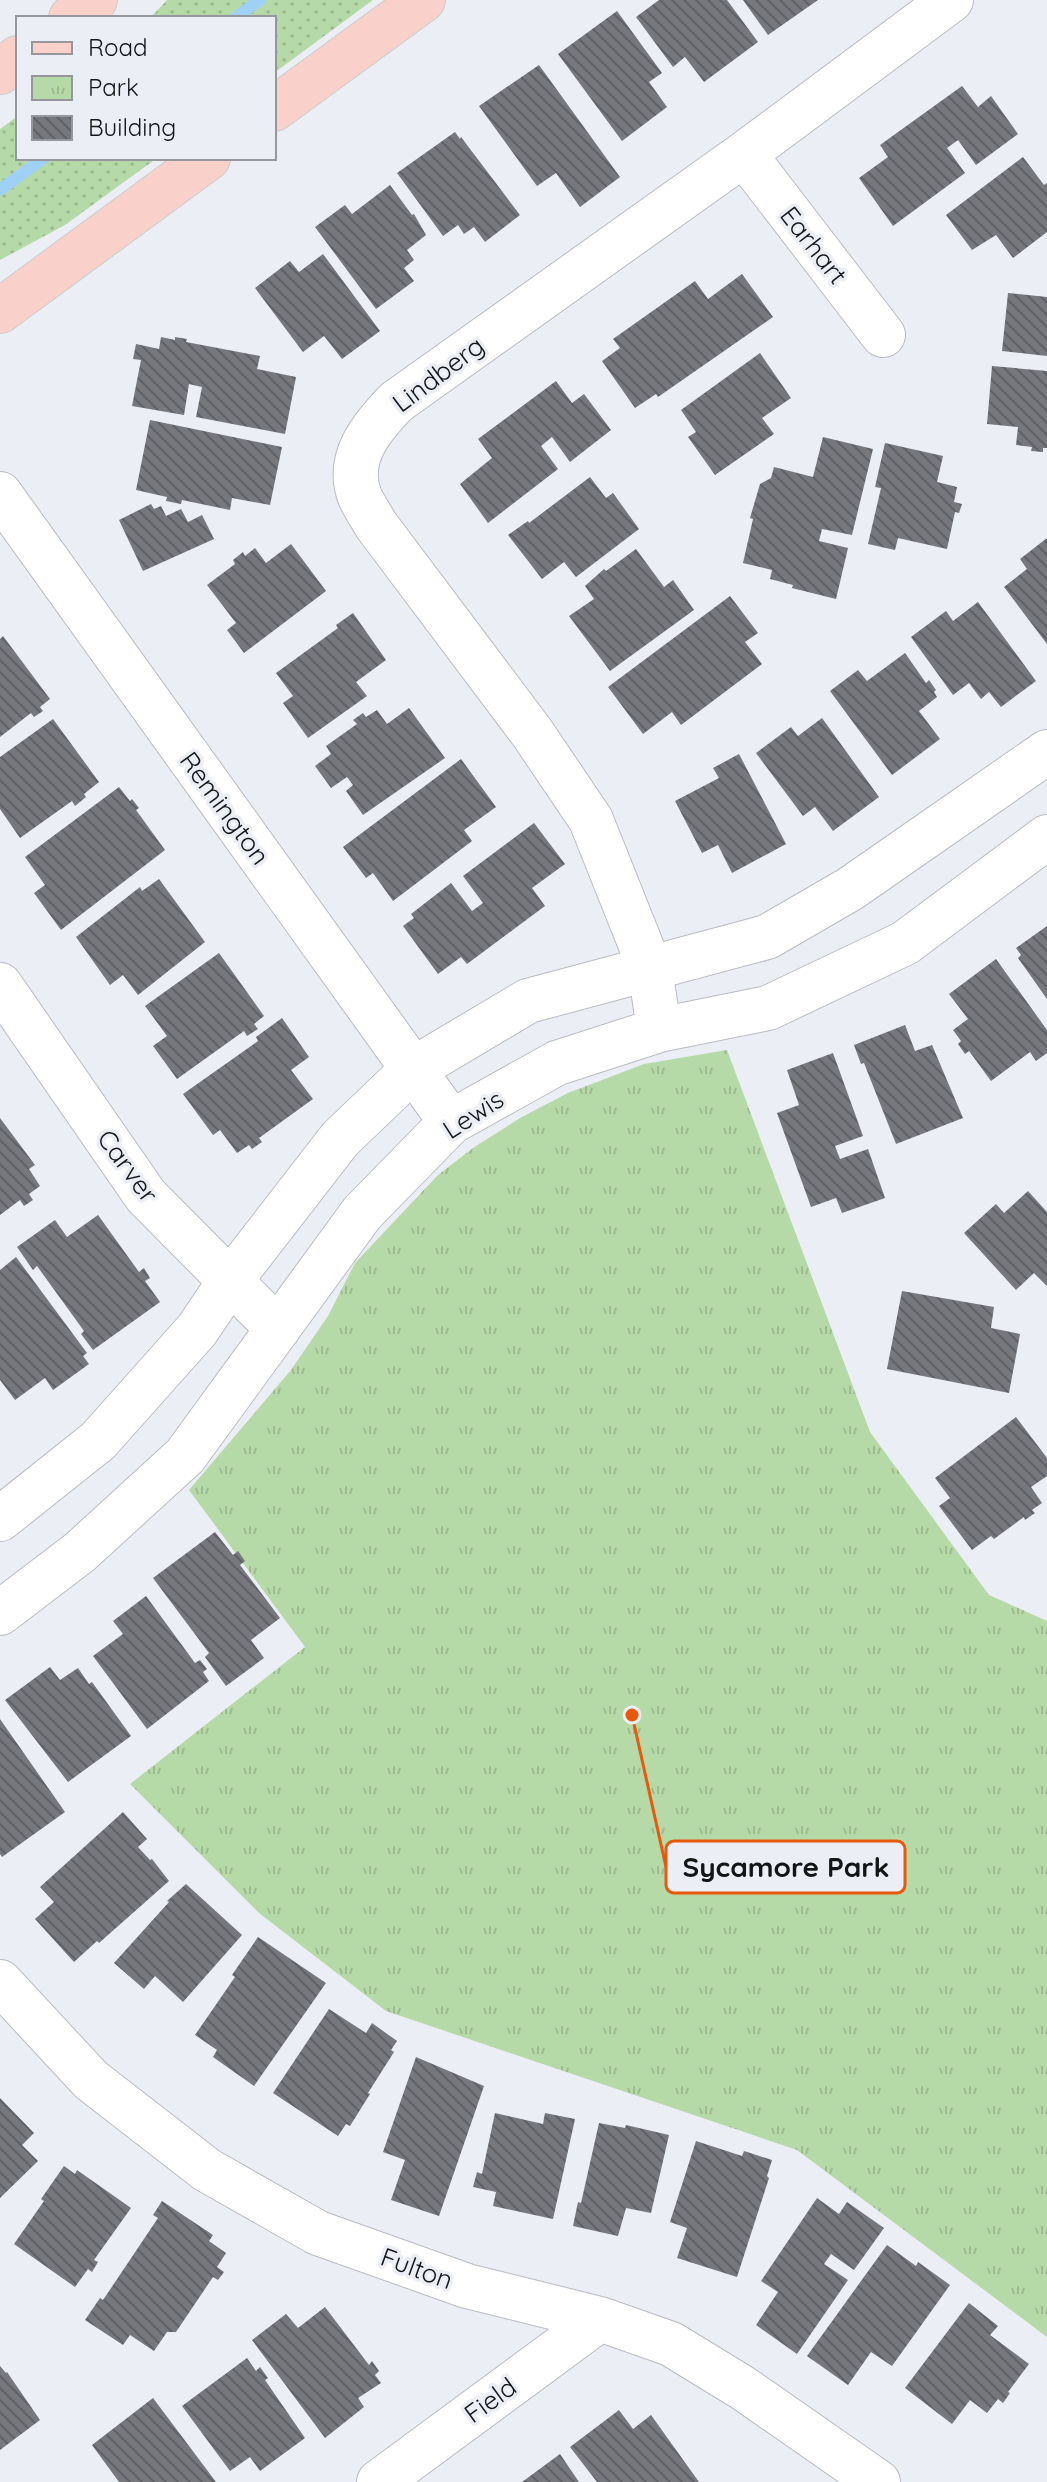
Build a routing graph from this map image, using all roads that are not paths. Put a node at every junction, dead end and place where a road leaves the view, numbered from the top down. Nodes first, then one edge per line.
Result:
1 (95, 0) edge
2 (423, 0) edge
3 (951, 0) edge
4 (74, 16) edge
5 (16, 60) edge
6 (0, 72) edge
7 (276, 108) edge
8 (744, 154) junction
9 (205, 160) edge
10 (0, 311) edge
11 (883, 335) dead end
12 (0, 494) edge
13 (1047, 752) edge
14 (1047, 837) edge
15 (650, 968) junction
16 (0, 985) edge
17 (659, 1030) junction
18 (412, 1070) junction
19 (451, 1122) junction
20 (230, 1281) junction
21 (278, 1329) junction
22 (0, 1519) edge
23 (0, 1613) edge
24 (0, 1982) edge
25 (600, 2319) junction
26 (859, 2478) edge
27 (379, 2482) edge

1 - 4 main road
2 - 7 main road
3 - 8 street, Lindberg
5 - 6 main road
8 - 11 street, Earhart
8 - 15 street, Lindberg
9 - 10 main road
12 - 18 street, Remington
13 - 15 street
14 - 17 street, Lewis
15 - 17 street, Lindberg
15 - 18 street
16 - 20 street, Carver
17 - 19 street, Lewis
18 - 19 street, Remington
18 - 20 street
19 - 21 street, Lewis
20 - 21 street, Carver
20 - 22 street
21 - 23 street, Lewis
24 - 25 street, Fulton
25 - 26 street, Fulton
25 - 27 street, Field

